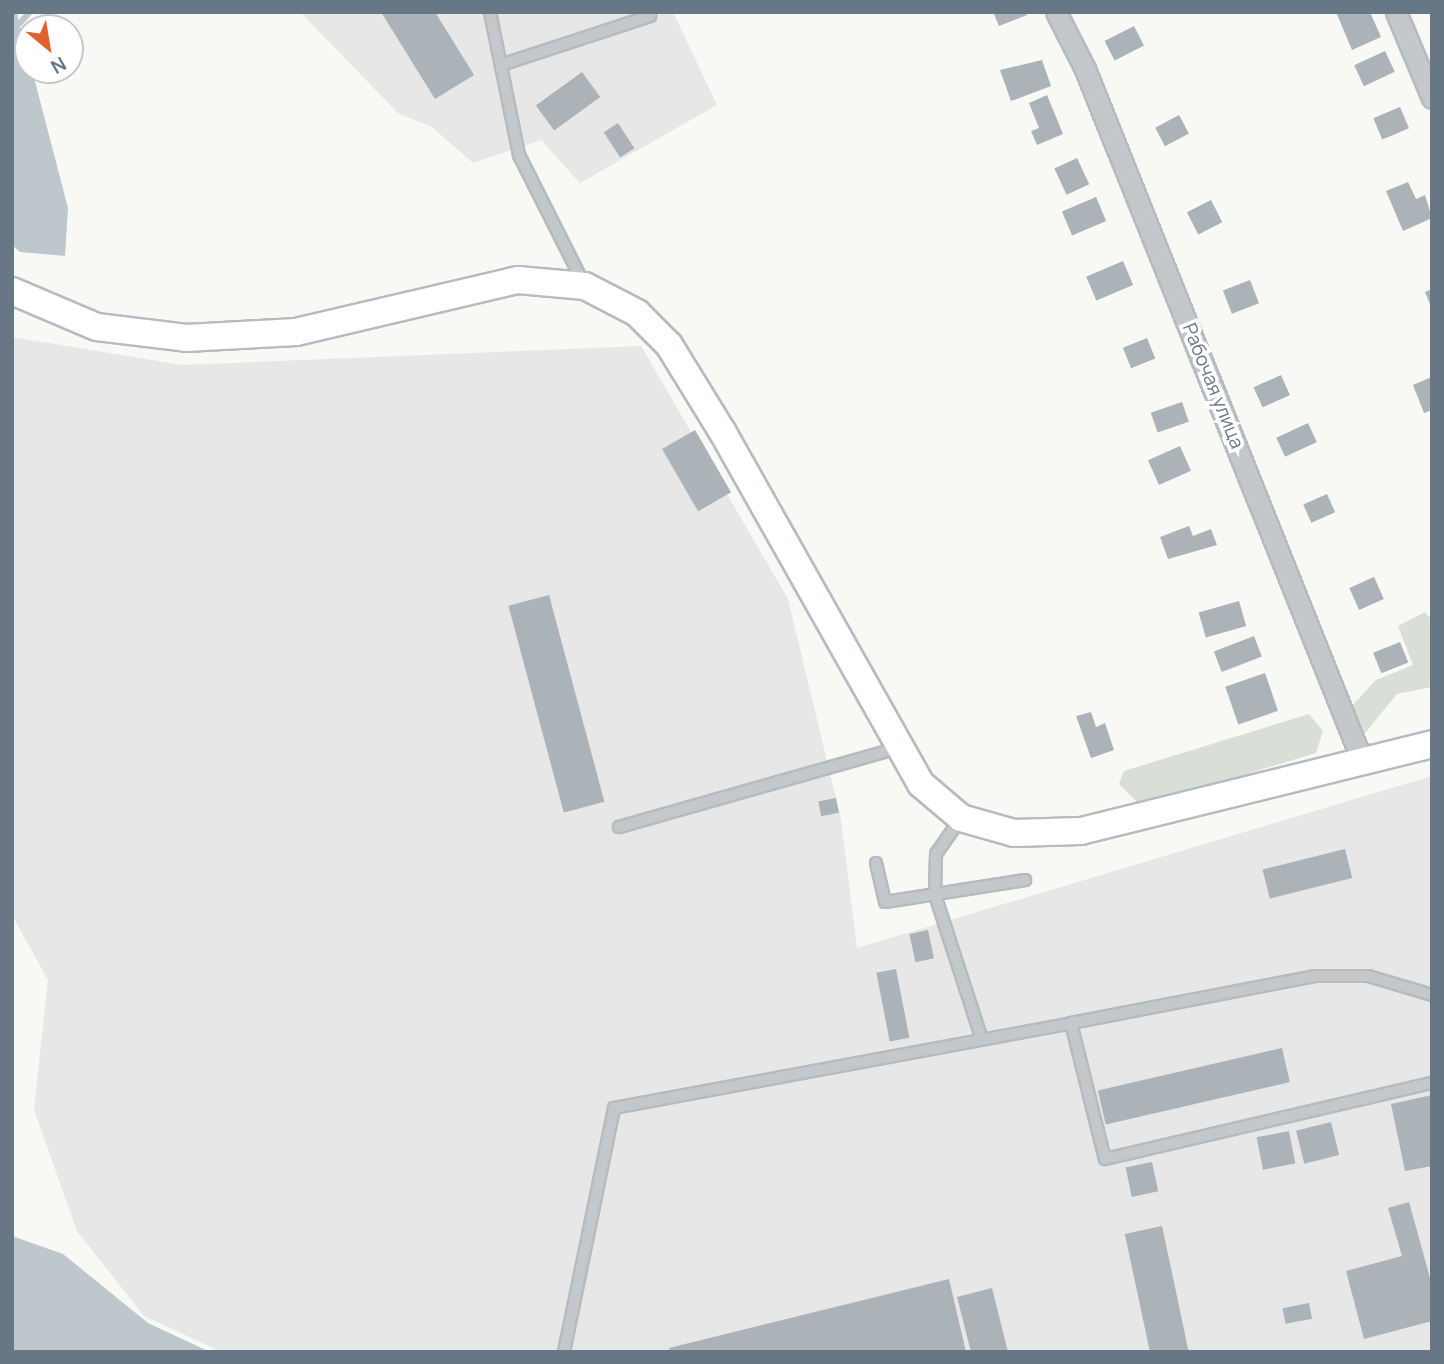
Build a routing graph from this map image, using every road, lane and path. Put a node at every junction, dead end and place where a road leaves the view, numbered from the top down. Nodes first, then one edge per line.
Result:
1 (491, 12) edge
2 (1056, 12) edge
3 (1396, 12) edge
4 (650, 16) dead end
5 (501, 65) junction
6 (1432, 98) edge
7 (585, 286) junction
8 (12, 291) edge
9 (1432, 744) edge
10 (900, 748) junction
11 (1363, 763) junction
12 (961, 818) junction
13 (619, 827) dead end
14 (876, 863) dead end
15 (1025, 880) dead end
16 (935, 895) junction
17 (1432, 995) edge
18 (1071, 1023) junction
19 (982, 1040) junction
20 (1432, 1083) edge
21 (564, 1352) edge

1 - 5 lane
2 - 11 street, Рабочая улица
3 - 6 street
4 - 5 lane
5 - 7 lane
7 - 8 street
7 - 10 street
9 - 11 street
10 - 12 street
10 - 13 lane
11 - 12 street
12 - 16 lane
14 - 16 lane
15 - 16 lane
16 - 19 lane
17 - 18 lane
18 - 19 lane
18 - 20 lane
19 - 21 lane

